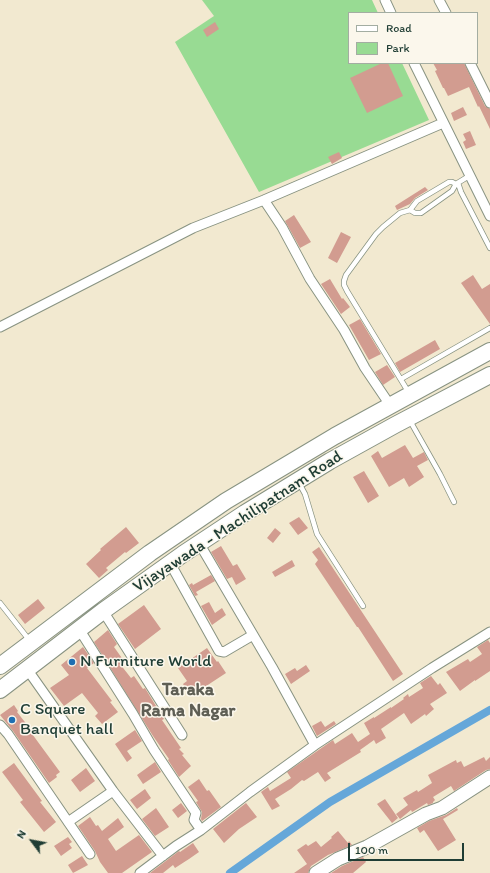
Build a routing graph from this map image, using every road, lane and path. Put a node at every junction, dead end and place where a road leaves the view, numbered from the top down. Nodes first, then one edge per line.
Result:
1 (396, 0) edge
2 (439, 0) edge
3 (388, 6) edge
4 (445, 12) edge
5 (414, 64) edge
6 (470, 64) edge
7 (490, 103) edge
8 (443, 123) junction
9 (469, 176) junction
10 (457, 184) junction
11 (264, 200) junction
12 (410, 210) junction
13 (490, 216) edge
14 (490, 248) edge
15 (0, 327) edge
16 (490, 328) edge
17 (490, 351) edge
18 (489, 377) edge
19 (401, 380) junction
20 (410, 394) junction
21 (390, 405) junction
22 (408, 418) junction
23 (297, 481) junction
24 (454, 502) dead end
25 (199, 544) junction
26 (170, 563) junction
27 (0, 603) edge
28 (363, 606) dead end
29 (103, 611) junction
30 (78, 630) junction
31 (490, 632) edge
32 (253, 635) junction
33 (31, 642) junction
34 (0, 666) edge
35 (27, 668) junction
36 (0, 690) edge
37 (0, 725) edge
38 (182, 735) dead end
39 (315, 745) junction
40 (490, 777) edge
41 (114, 792) junction
42 (68, 822) junction
43 (201, 830) junction
44 (90, 854) dead end
45 (163, 856) junction
46 (140, 873) edge
47 (316, 873) edge

1 - 3 street
2 - 4 street
5 - 8 street
6 - 7 street
8 - 9 street
8 - 11 street
9 - 10 lane
9 - 13 street
10 - 12 lane
10 - 12 lane
10 - 14 lane
11 - 15 street
11 - 21 street
12 - 19 lane
16 - 19 lane
17 - 20 highway, Vijayawada - Machilipatnam Road
18 - 22 highway, Vijayawada - Machilipatnam Road
19 - 20 lane
20 - 21 highway, Vijayawada - Machilipatnam Road
21 - 33 highway, Vijayawada - Machilipatnam Road
22 - 23 highway, Vijayawada - Machilipatnam Road
22 - 24 lane
23 - 25 highway, Vijayawada - Machilipatnam Road
23 - 28 lane
25 - 26 highway, Vijayawada - Machilipatnam Road
25 - 32 street
26 - 29 highway, Vijayawada - Machilipatnam Road
26 - 32 street
27 - 33 lane
29 - 30 highway, Vijayawada - Machilipatnam Road
29 - 38 street
30 - 35 highway, Vijayawada - Machilipatnam Road
30 - 43 street
31 - 39 street
32 - 39 street
33 - 34 highway, Vijayawada - Machilipatnam Road
35 - 36 highway, Vijayawada - Machilipatnam Road
35 - 41 street
37 - 42 street
39 - 43 street
40 - 47 street
41 - 42 street
41 - 45 street
42 - 44 street
43 - 45 street
45 - 46 street

